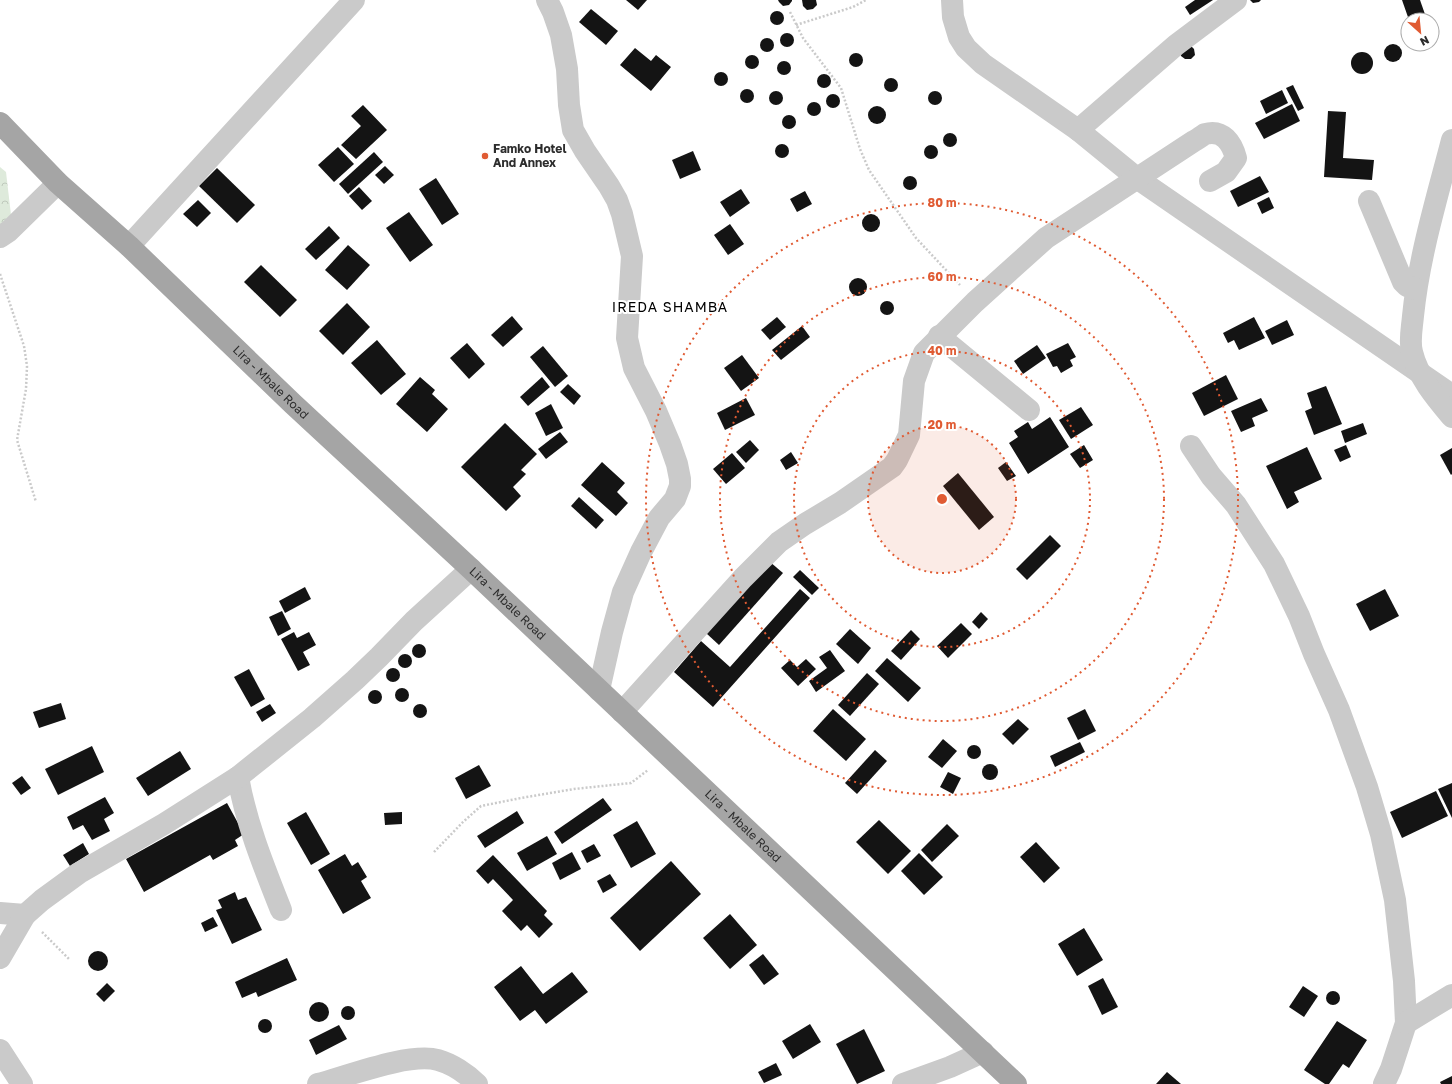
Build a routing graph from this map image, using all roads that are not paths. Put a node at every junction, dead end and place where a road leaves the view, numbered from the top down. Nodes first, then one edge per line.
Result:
1 (354, 0) edge
2 (547, 0) edge
3 (952, 0) edge
4 (1236, 0) edge
5 (0, 123) edge
6 (1078, 130) junction
7 (1452, 140) edge
8 (1138, 179) junction
9 (1210, 181) dead end
10 (58, 182) junction
11 (1368, 201) dead end
12 (0, 237) edge
13 (129, 246) junction
14 (1416, 289) junction
15 (939, 336) junction
16 (1421, 374) junction
17 (1452, 395) edge
18 (1029, 410) dead end
19 (1452, 417) edge
20 (1191, 446) dead end
21 (471, 569) junction
22 (599, 690) junction
23 (622, 712) junction
24 (238, 777) junction
25 (281, 910) dead end
26 (0, 913) edge
27 (25, 915) junction
28 (0, 958) edge
29 (1452, 995) edge
30 (1406, 1023) junction
31 (0, 1050) edge
32 (982, 1052) junction
33 (22, 1084) edge
34 (318, 1084) edge
35 (477, 1084) edge
36 (903, 1084) edge
37 (1016, 1084) edge
38 (1384, 1084) edge

1 - 13 street
2 - 22 street
3 - 6 street
4 - 6 street
5 - 10 main road, Lira - Mbale Road
6 - 8 street
7 - 14 street
8 - 9 street
8 - 15 street
8 - 16 street
10 - 12 street
10 - 13 main road, Lira - Mbale Road
11 - 14 street
13 - 21 main road, Lira - Mbale Road
14 - 16 street
15 - 18 street
15 - 23 street
16 - 17 street
16 - 19 street
20 - 30 street
21 - 22 main road, Lira - Mbale Road
21 - 24 street
22 - 23 main road, Lira - Mbale Road
23 - 32 main road, Lira - Mbale Road
24 - 25 street
24 - 27 street
26 - 27 street
27 - 28 street
29 - 30 street
30 - 38 street
31 - 33 street
32 - 36 street
32 - 37 main road, Lira - Mbale Road
34 - 35 street

